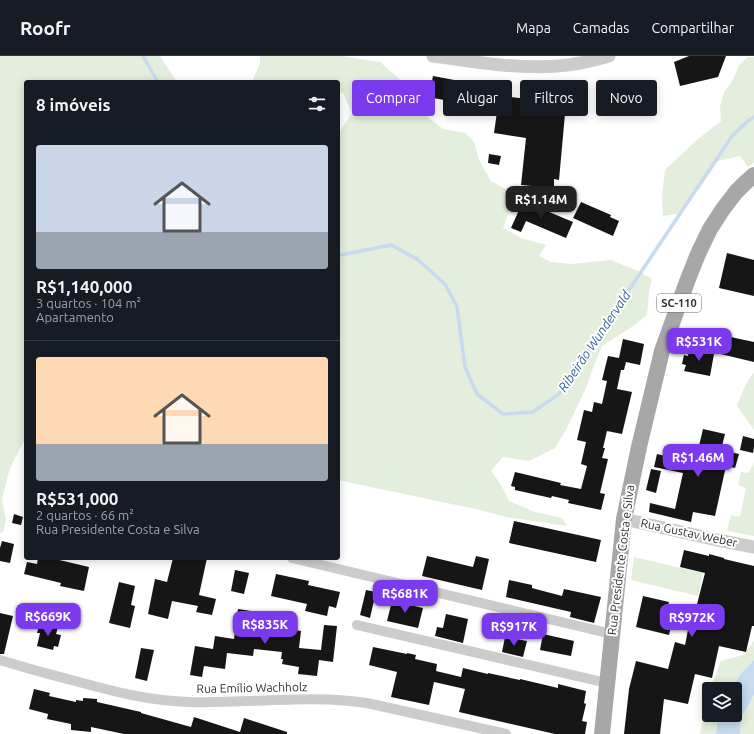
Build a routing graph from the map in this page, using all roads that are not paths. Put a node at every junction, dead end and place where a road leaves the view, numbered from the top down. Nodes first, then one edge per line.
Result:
1 (433, 56) edge
2 (609, 56) edge
3 (492, 60) edge
4 (754, 175) edge
5 (624, 519) junction
6 (754, 547) edge
7 (300, 560) edge
8 (357, 625) dead end
9 (612, 634) junction
10 (0, 660) edge
11 (607, 683) junction
12 (506, 734) edge
13 (602, 734) edge

1 - 3 street
2 - 3 street
4 - 5 main road, Rua Presidente Costa e Silva / SC-110
5 - 6 street, Rua Gustav Weber
5 - 9 main road, Rua Presidente Costa e Silva / SC-110
7 - 9 street
8 - 11 street
9 - 11 main road, Rua Presidente Costa e Silva / SC-110
10 - 12 street, Rua Emílio Wachholz
11 - 13 main road, Rua Presidente Costa e Silva / SC-110

